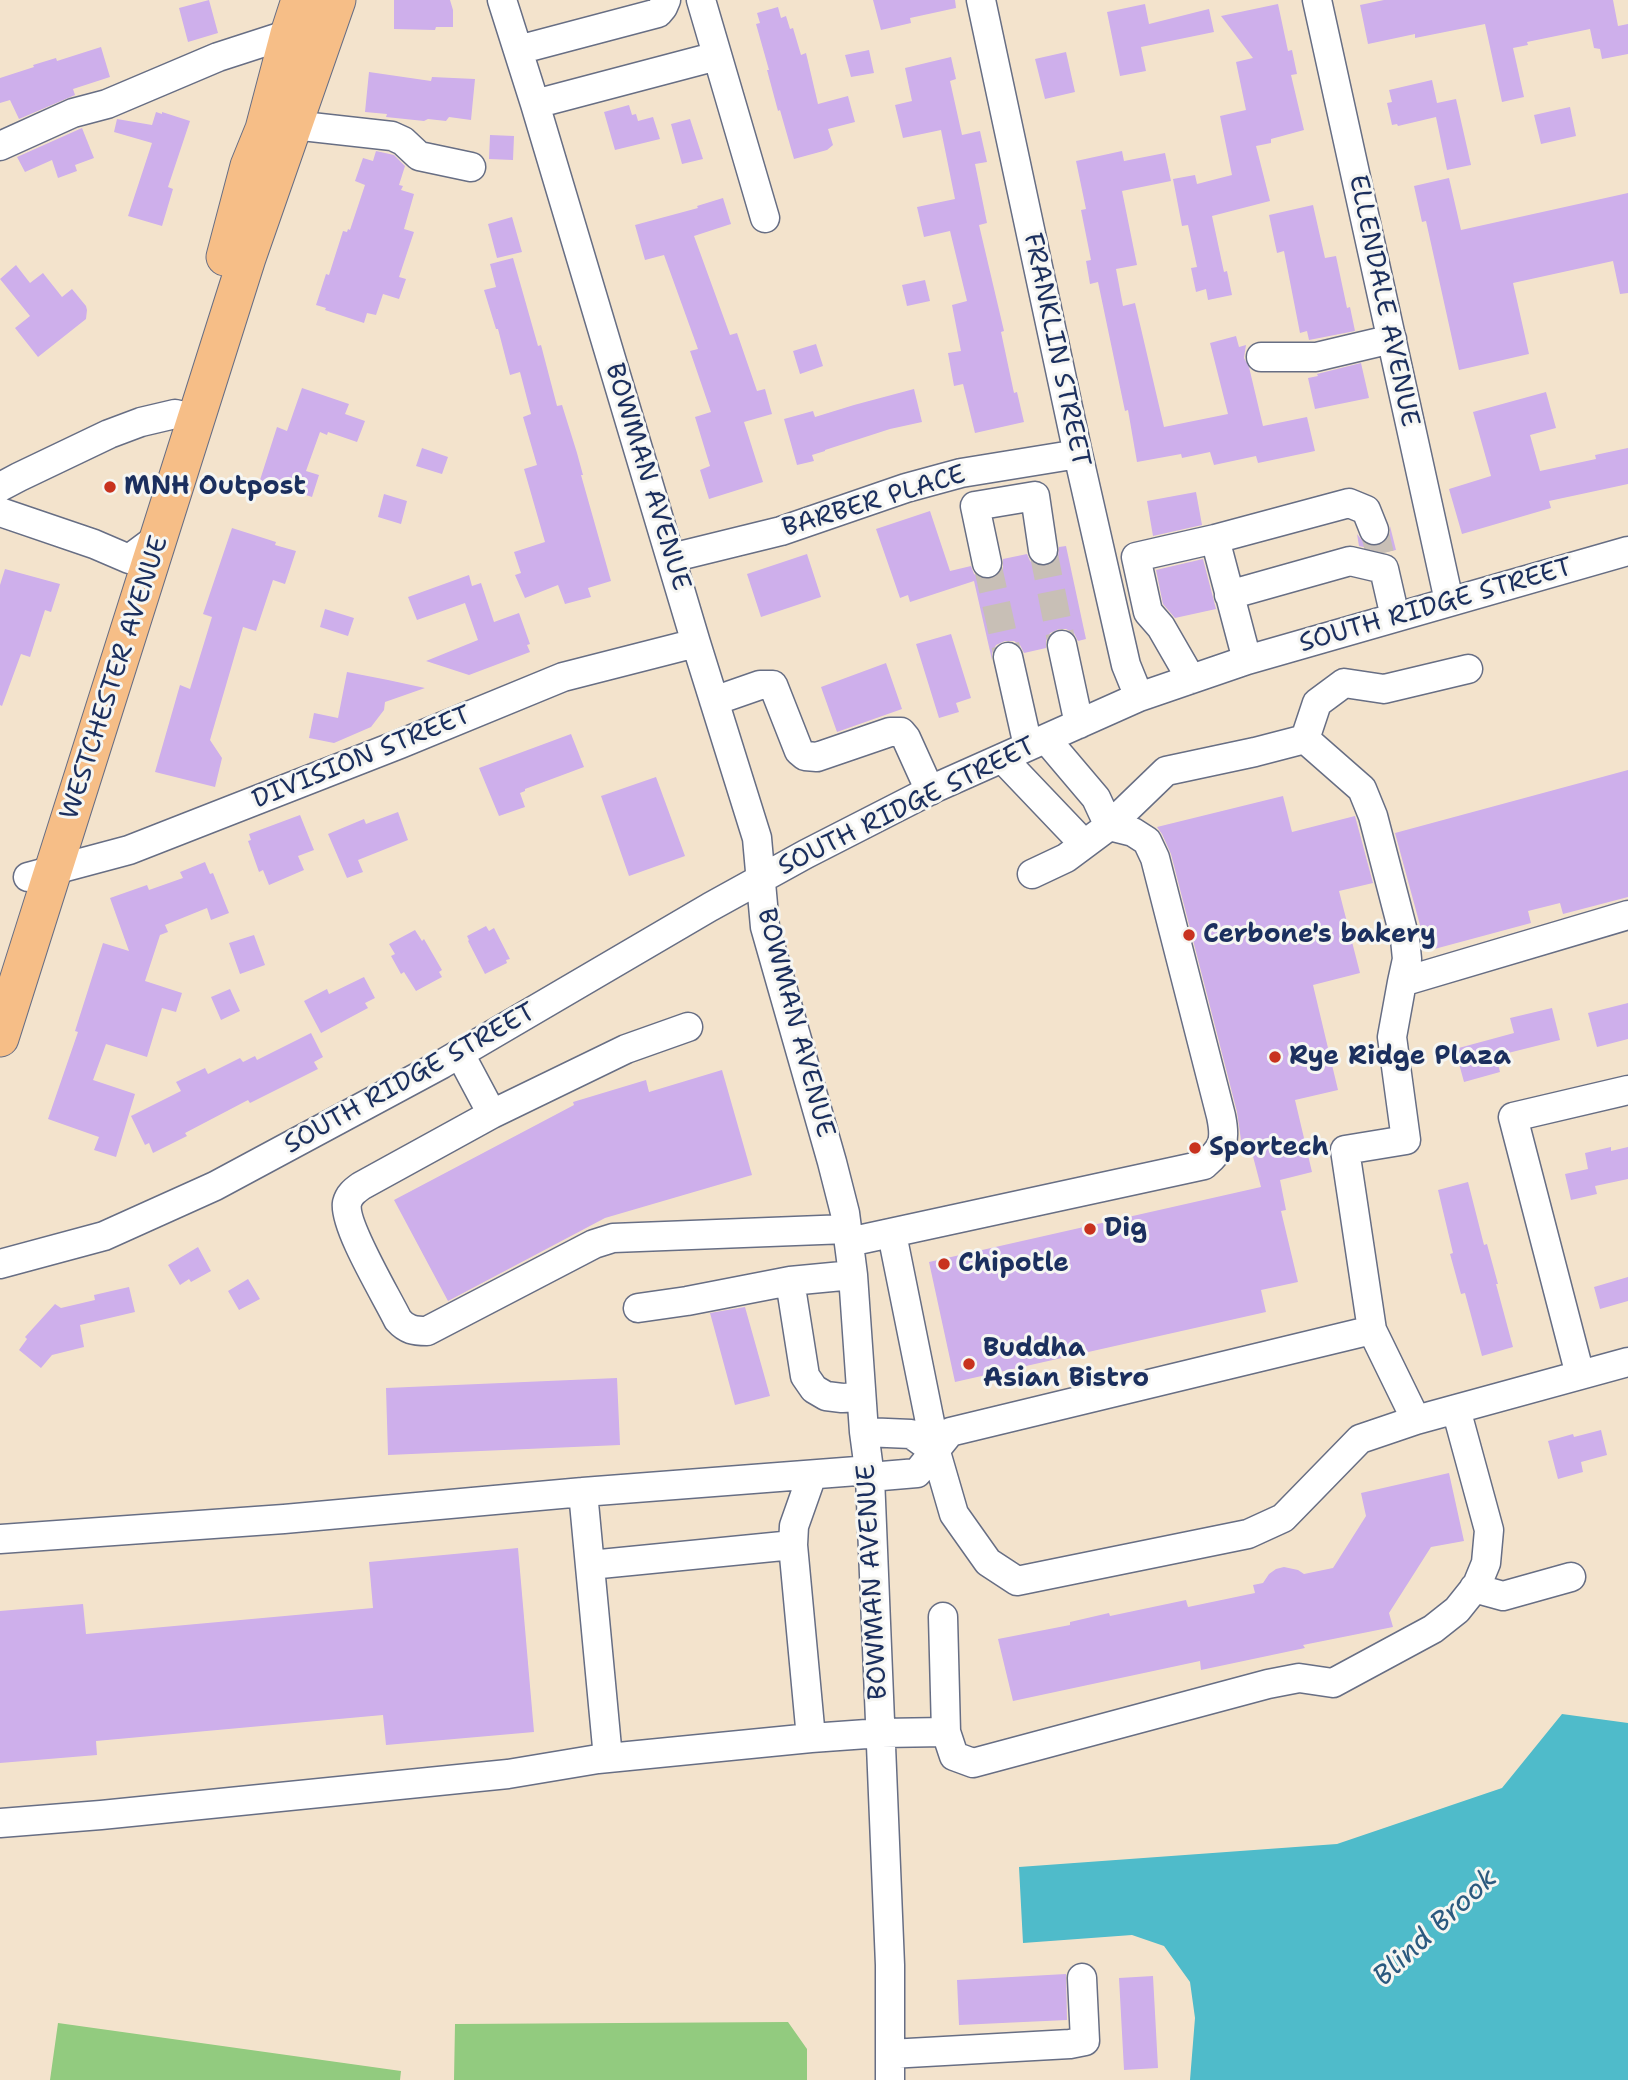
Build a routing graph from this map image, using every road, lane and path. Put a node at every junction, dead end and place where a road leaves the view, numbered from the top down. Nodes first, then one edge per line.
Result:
1 (300, 0) edge
2 (337, 0) edge
3 (502, 0) edge
4 (666, 0) edge
5 (701, 0) edge
6 (981, 0) edge
7 (1317, 0) edge
8 (289, 34) junction
9 (518, 50) junction
10 (718, 56) junction
11 (536, 104) junction
12 (293, 125) junction
13 (0, 146) edge
14 (471, 167) dead end
15 (765, 218) dead end
16 (1392, 339) junction
17 (1261, 357) dead end
18 (186, 417) junction
19 (1078, 454) junction
20 (0, 487) edge
21 (0, 512) edge
22 (160, 536) junction
23 (1215, 539) junction
24 (1043, 551) tunnel mouth
25 (1379, 551) junction
26 (1628, 551) edge
27 (671, 558) junction
28 (129, 559) junction
29 (987, 563) tunnel mouth
30 (1229, 596) junction
31 (1449, 601) junction
32 (1395, 617) junction
33 (696, 643) junction
34 (1062, 645) tunnel mouth
35 (1008, 657) tunnel mouth
36 (1247, 660) junction
37 (1468, 669) dead end
38 (1191, 679) junction
39 (1139, 697) junction
40 (714, 701) junction
41 (1079, 724) junction
42 (1305, 739) junction
43 (1037, 742) junction
44 (1002, 758) junction
45 (930, 791) junction
46 (1109, 826) junction
47 (1084, 845) junction
48 (41, 873) junction
49 (1032, 874) dead end
50 (761, 881) junction
51 (1628, 915) edge
52 (0, 967) edge
53 (1402, 982) junction
54 (688, 1027) dead end
55 (0, 1038) edge
56 (460, 1054) junction
57 (1628, 1090) edge
58 (492, 1114) junction
59 (892, 1234) junction
60 (848, 1236) junction
61 (0, 1265) edge
62 (853, 1275) junction
63 (790, 1281) junction
64 (638, 1307) dead end
65 (1372, 1329) junction
66 (1628, 1362) edge
67 (1580, 1375) junction
68 (862, 1396) junction
69 (1456, 1409) junction
70 (1416, 1420) junction
71 (864, 1432) junction
72 (936, 1452) junction
73 (870, 1474) junction
74 (812, 1475) junction
75 (583, 1492) junction
76 (0, 1539) edge
77 (793, 1545) junction
78 (590, 1565) junction
79 (1571, 1577) dead end
80 (1474, 1588) junction
81 (943, 1617) dead end
82 (946, 1732) junction
83 (881, 1733) junction
84 (811, 1738) junction
85 (608, 1758) junction
86 (0, 1823) edge
87 (1082, 1978) dead end
88 (890, 2067) edge

1 - 8 main road, WESTCHESTER AVENUE
2 - 12 main road, WESTCHESTER AVENUE
3 - 9 street, BOWMAN AVENUE
4 - 9 street
5 - 10 street
6 - 19 street, FRANKLIN STREET
7 - 16 street, ELLENDALE AVENUE
8 - 13 street
8 - 18 main road, WESTCHESTER AVENUE
9 - 11 street, BOWMAN AVENUE
10 - 11 street
10 - 15 street
11 - 27 street, BOWMAN AVENUE
12 - 14 street
12 - 18 main road, WESTCHESTER AVENUE
16 - 17 street
16 - 31 street, ELLENDALE AVENUE
18 - 20 street
18 - 22 main road, WESTCHESTER AVENUE
18 - 28 main road, WESTCHESTER AVENUE
19 - 27 street, BARBER PLACE
19 - 39 street, FRANKLIN STREET
21 - 28 street
22 - 28 street
22 - 48 main road, WESTCHESTER AVENUE
23 - 25 street
23 - 30 street
23 - 38 street
24 - 29 street
25 - 30 street
25 - 32 street
26 - 31 street, SOUTH RIDGE STREET
27 - 33 street, BOWMAN AVENUE
28 - 48 main road, WESTCHESTER AVENUE
30 - 36 street
31 - 32 street, SOUTH RIDGE STREET
32 - 36 street, SOUTH RIDGE STREET
33 - 40 street, BOWMAN AVENUE
33 - 48 street, DIVISION STREET
34 - 41 street
35 - 43 street
36 - 38 street, SOUTH RIDGE STREET
37 - 42 street
38 - 39 street, SOUTH RIDGE STREET
39 - 41 street, SOUTH RIDGE STREET
40 - 45 street
40 - 50 street, BOWMAN AVENUE
41 - 43 street, SOUTH RIDGE STREET
42 - 46 street
42 - 53 street
43 - 44 street, SOUTH RIDGE STREET
43 - 46 street
44 - 45 street, SOUTH RIDGE STREET
44 - 47 street
45 - 50 street, SOUTH RIDGE STREET
46 - 47 street
46 - 59 street
47 - 49 street
48 - 52 main road, WESTCHESTER AVENUE
48 - 55 main road, WESTCHESTER AVENUE
50 - 56 street, SOUTH RIDGE STREET
50 - 60 street, BOWMAN AVENUE
51 - 53 street
53 - 65 street
54 - 58 street
56 - 58 street
56 - 61 street, SOUTH RIDGE STREET
57 - 67 street
58 - 60 street
59 - 60 street
59 - 72 street
60 - 62 street, BOWMAN AVENUE
62 - 63 street
62 - 68 street, BOWMAN AVENUE
63 - 64 street
63 - 68 street
65 - 70 street
65 - 72 street
66 - 67 street
67 - 69 street
68 - 71 street, BOWMAN AVENUE
69 - 70 street
69 - 80 street
70 - 72 street
71 - 72 street
71 - 73 street, BOWMAN AVENUE
72 - 73 street
73 - 74 street
73 - 83 street, BOWMAN AVENUE
74 - 75 street
74 - 77 street
75 - 76 street
75 - 78 street
77 - 78 street
77 - 84 street
78 - 85 street
79 - 80 street
80 - 82 street
81 - 82 street
82 - 83 street
83 - 84 street
83 - 88 street, BOWMAN AVENUE
84 - 85 street
85 - 86 street
87 - 88 street

